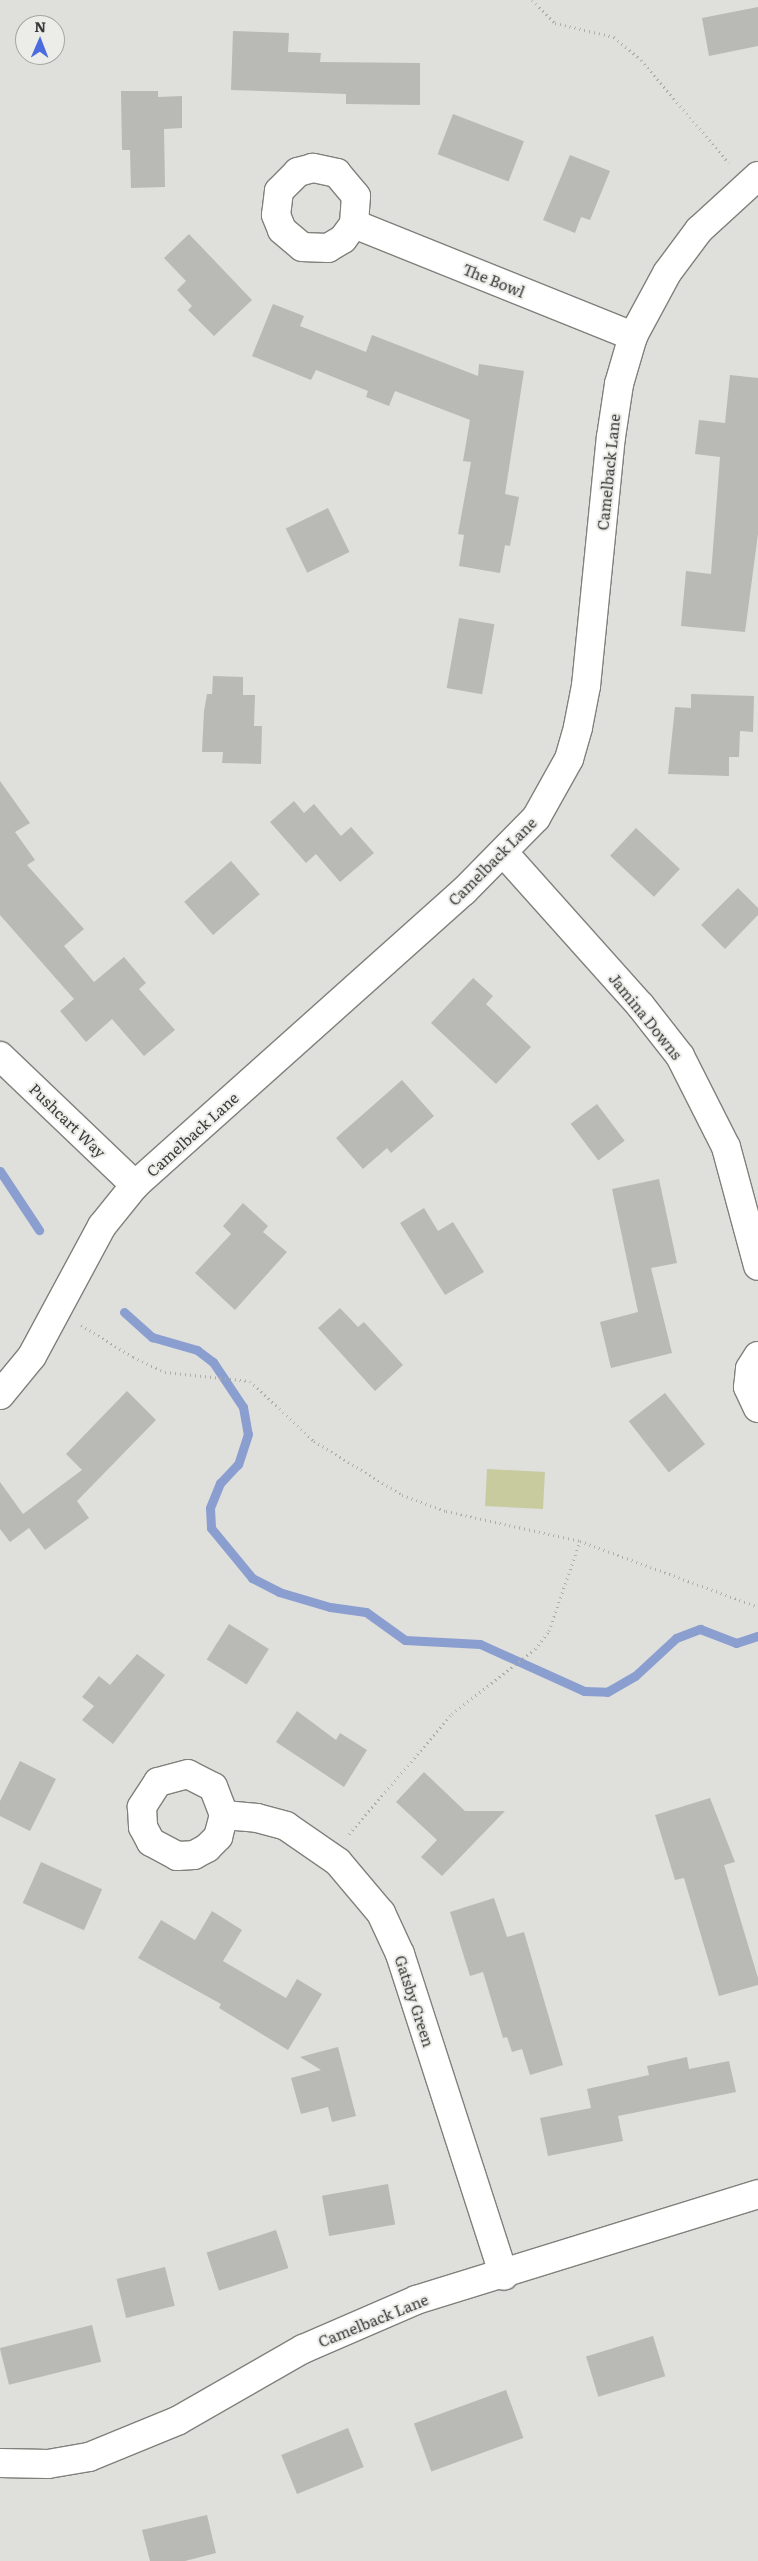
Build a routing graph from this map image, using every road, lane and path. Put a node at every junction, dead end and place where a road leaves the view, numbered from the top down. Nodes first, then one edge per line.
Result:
1 (532, 0) edge
2 (752, 180) edge
3 (354, 224) dead end
4 (633, 336) junction
5 (504, 853) junction
6 (0, 1056) edge
7 (135, 1185) junction
8 (758, 1266) edge
9 (58, 1313) junction
10 (758, 1356) edge
11 (0, 1396) edge
12 (758, 1408) edge
13 (580, 1541) junction
14 (758, 1606) edge
15 (224, 1815) dead end
16 (338, 1862) junction
17 (758, 2194) edge
18 (504, 2276) junction
19 (0, 2463) edge

1 - 2 path
2 - 4 street, Camelback Lane
3 - 4 street, The Bowl
4 - 5 street, Camelback Lane
5 - 7 street, Camelback Lane
5 - 8 street, Jamina Downs
6 - 7 street, Pushcart Way
7 - 9 street, Camelback Lane
9 - 11 street, Camelback Lane
9 - 13 path
10 - 12 street
13 - 14 path
13 - 16 path
15 - 16 street, Gatsby Green
16 - 18 street, Gatsby Green
17 - 18 street, Camelback Lane
18 - 19 street, Camelback Lane

